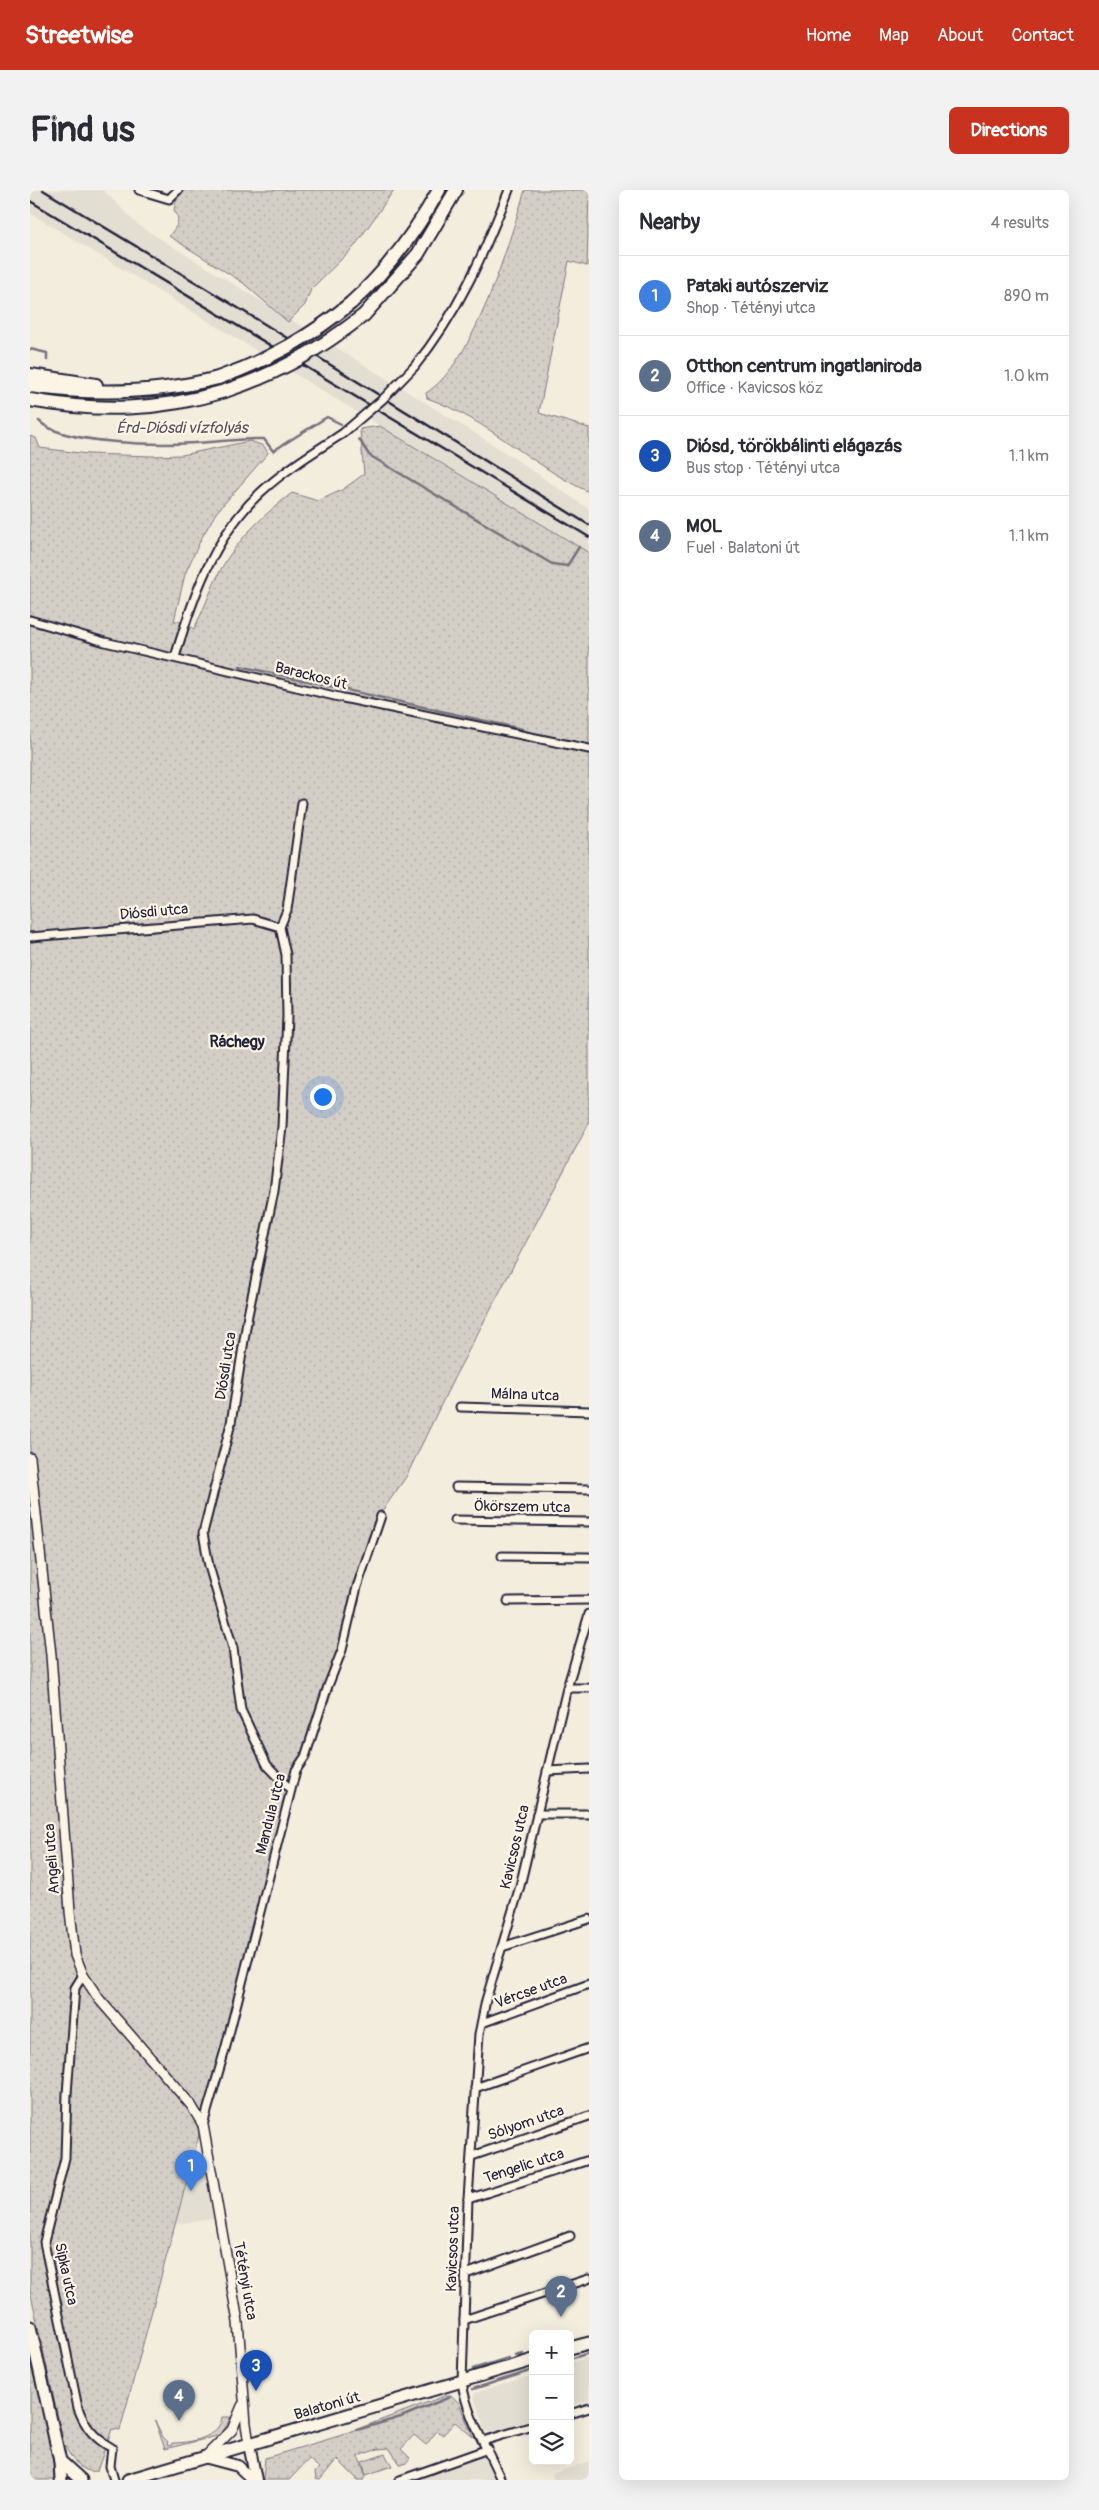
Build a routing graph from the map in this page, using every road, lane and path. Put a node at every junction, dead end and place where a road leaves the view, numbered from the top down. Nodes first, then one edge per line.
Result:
1 (138, 190) edge
2 (178, 190) edge
3 (439, 190) edge
4 (456, 190) edge
5 (509, 190) edge
6 (30, 375) edge
7 (30, 386) edge
8 (151, 391) junction
9 (30, 400) edge
10 (30, 620) edge
11 (175, 657) junction
12 (589, 748) edge
13 (302, 802) dead end
14 (280, 927) junction
15 (30, 937) edge
16 (460, 1407) dead end
17 (589, 1411) edge
18 (30, 1458) edge
19 (456, 1486) dead end
20 (589, 1489) edge
21 (381, 1516) dead end
22 (456, 1520) dead end
23 (589, 1522) edge
24 (502, 1556) dead end
25 (589, 1557) edge
26 (589, 1600) edge
27 (508, 1601) dead end
28 (589, 1614) edge
29 (567, 1688) junction
30 (589, 1688) edge
31 (589, 1769) edge
32 (547, 1771) junction
33 (290, 1789) junction
34 (537, 1814) junction
35 (589, 1814) edge
36 (589, 1919) edge
37 (502, 1947) junction
38 (83, 1975) junction
39 (589, 1984) edge
40 (482, 2024) junction
41 (589, 2048) edge
42 (475, 2088) junction
43 (589, 2116) edge
44 (203, 2125) junction
45 (472, 2156) junction
46 (589, 2160) edge
47 (468, 2199) junction
48 (570, 2236) dead end
49 (466, 2274) junction
50 (588, 2279) edge
51 (464, 2320) junction
52 (30, 2327) edge
53 (589, 2343) edge
54 (574, 2347) edge
55 (529, 2361) edge
56 (462, 2382) junction
57 (244, 2402) junction
58 (589, 2408) edge
59 (574, 2413) edge
60 (529, 2427) edge
61 (483, 2441) junction
62 (249, 2444) junction
63 (488, 2449) junction
64 (204, 2457) junction
65 (60, 2461) junction
66 (61, 2480) edge
67 (81, 2480) edge
68 (114, 2480) edge
69 (128, 2480) edge
70 (254, 2480) edge
71 (400, 2480) edge
72 (501, 2480) edge

1 - 2 street
3 - 8 highway, bridge
4 - 9 highway, bridge
5 - 11 street, bridge
6 - 8 highway
7 - 8 highway
10 - 11 street, Barackos út
11 - 12 street, Barackos út
13 - 14 street
14 - 15 street, Diósdi utca
14 - 33 street, Diósdi utca
16 - 17 street, Málna utca
18 - 38 street, Angeli utca
19 - 20 street
21 - 33 street, Mandula utca
22 - 23 street, Ökörszem utca
24 - 25 street
26 - 27 street
28 - 29 street, Kavicsos utca
29 - 30 street
29 - 32 street, Kavicsos utca
31 - 32 street
32 - 34 street, Kavicsos utca
33 - 44 street, Mandula utca
34 - 35 street
34 - 37 street, Kavicsos utca
36 - 37 street
37 - 40 street, Kavicsos utca
38 - 44 street, Angeli utca
38 - 68 street, Sipka utca
39 - 40 street, Vércse utca
40 - 42 street, Kavicsos utca
41 - 42 street
42 - 45 street, Kavicsos utca
43 - 45 street, Sólyom utca
44 - 57 street, Tétényi utca
45 - 47 street, Kavicsos utca
46 - 47 street, Tengelic utca
47 - 49 street, Kavicsos utca
48 - 49 street
49 - 51 street, Kavicsos utca
50 - 51 street
51 - 56 street, Kavicsos utca
52 - 65 main road
53 - 54 main road
55 - 56 main road, Balatoni út
56 - 61 street, Kavicsos utca
56 - 62 main road, Balatoni út
57 - 62 street, Tétényi utca
57 - 64 street
58 - 59 street
60 - 61 street
61 - 63 street, Kavicsos utca
62 - 64 main road, Balatoni út
62 - 70 main road
63 - 71 street
63 - 72 street, Kavicsos utca
64 - 69 main road, Balatoni út
64 - 70 main road
65 - 66 main road
65 - 67 main road

